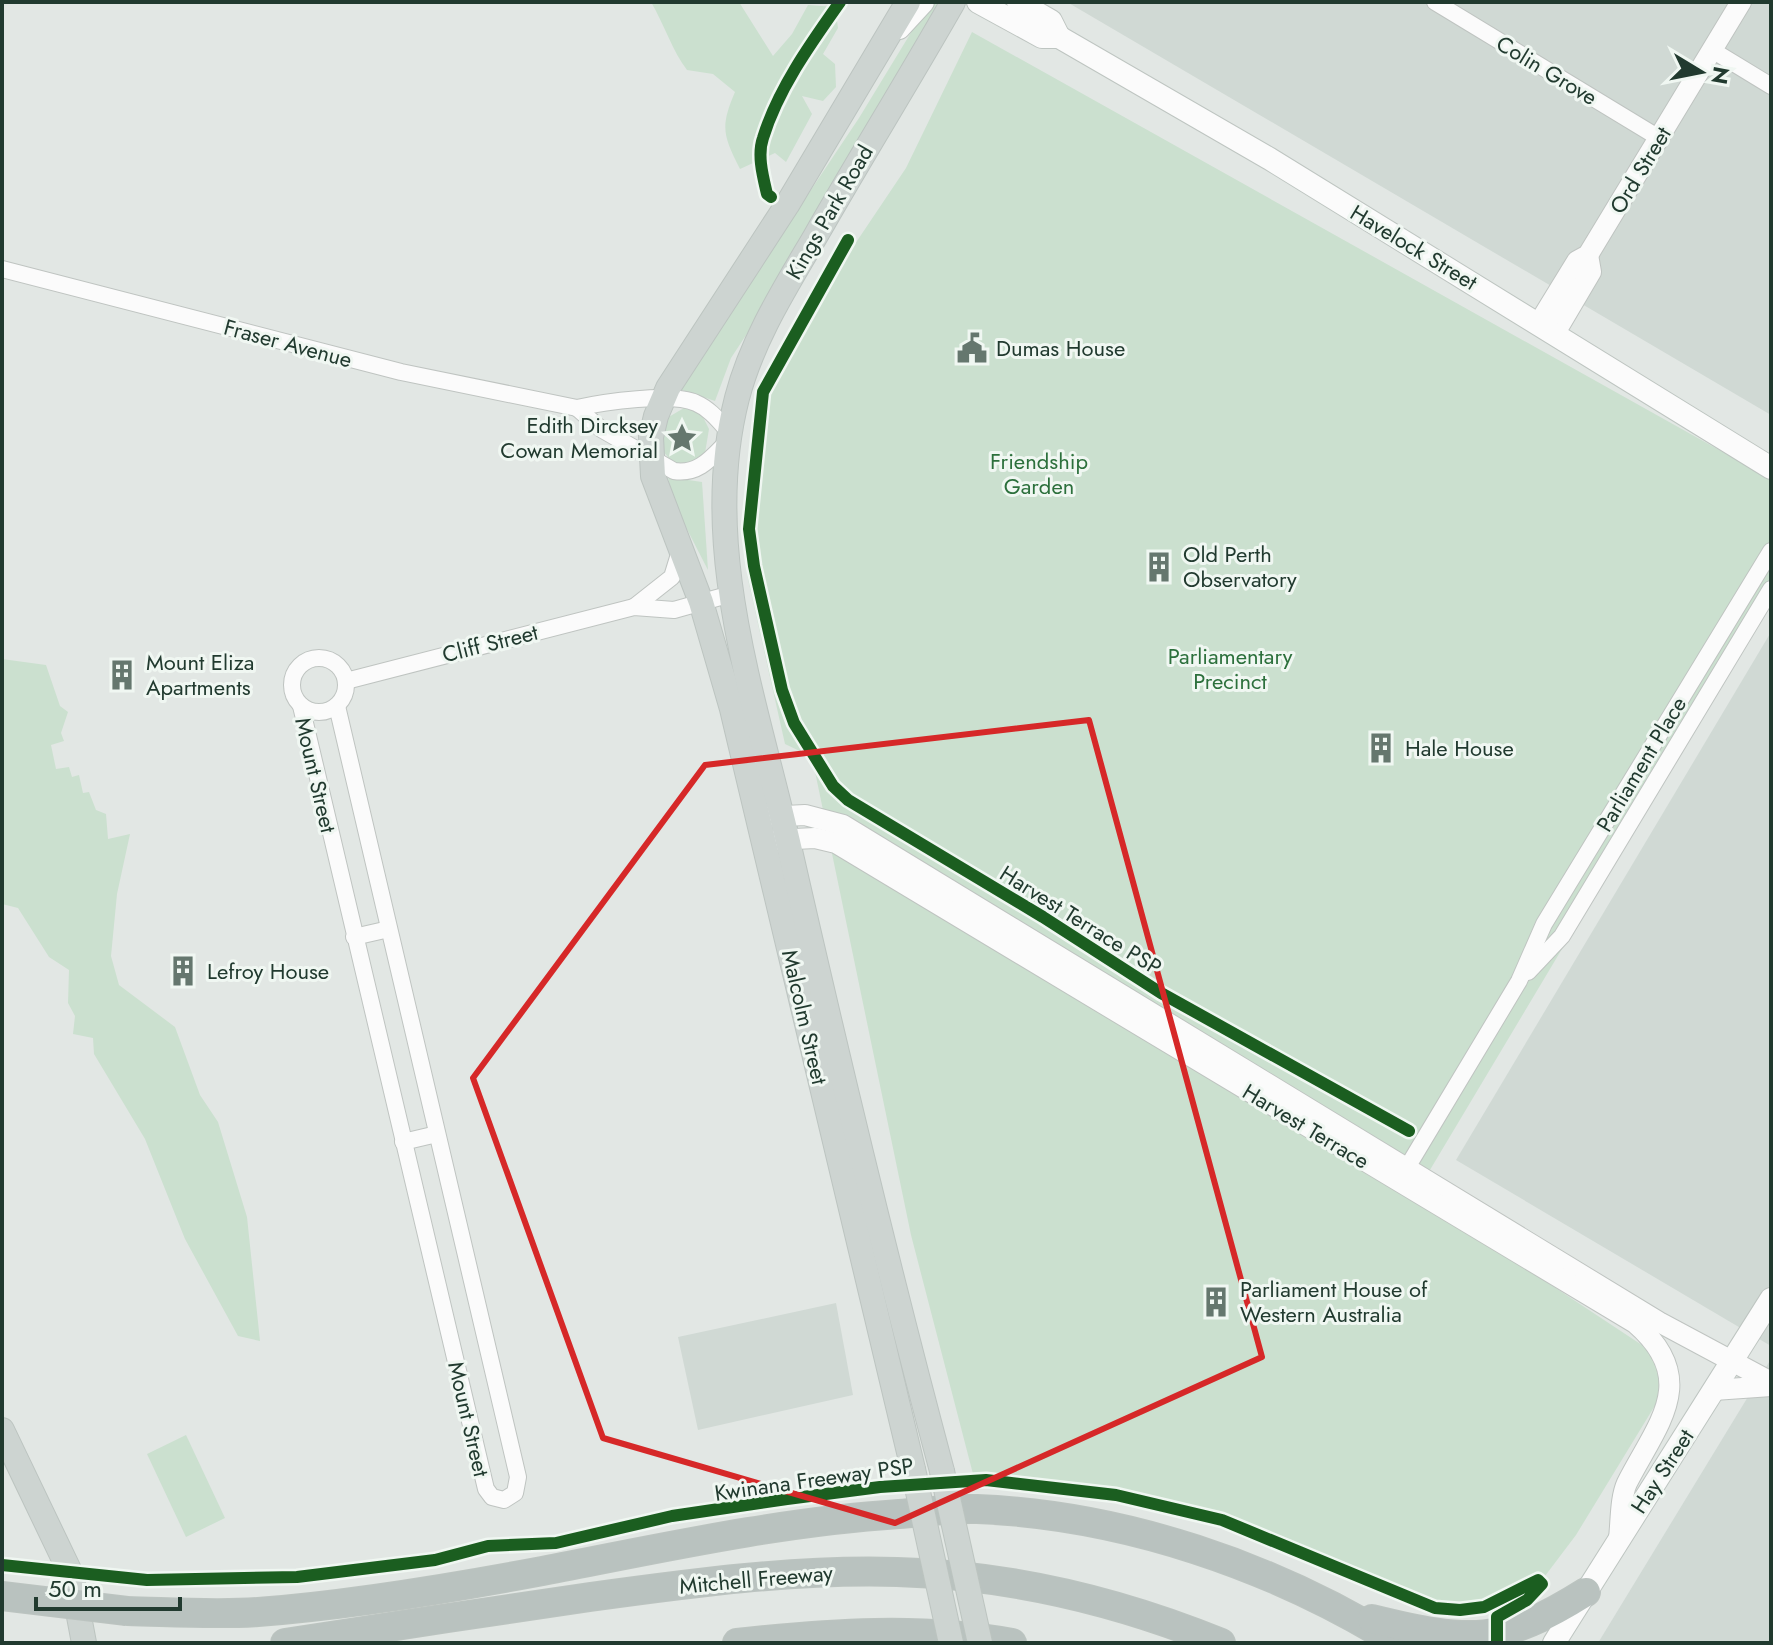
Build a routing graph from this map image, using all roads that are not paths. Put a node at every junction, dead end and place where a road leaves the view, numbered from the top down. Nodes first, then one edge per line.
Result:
1 (908, 2) edge
2 (923, 2) edge
3 (978, 2) edge
4 (1018, 2) edge
5 (1435, 2) edge
6 (1741, 2) edge
7 (954, 4) edge
8 (1059, 37) junction
9 (880, 50) junction
10 (1712, 50) junction
11 (1771, 86) edge
12 (1659, 138) junction
13 (2, 269) edge
14 (1547, 328) junction
15 (662, 399) junction
16 (577, 408) junction
17 (729, 436) junction
18 (651, 461) junction
19 (1769, 465) edge
20 (680, 551) junction
21 (1771, 551) edge
22 (1771, 589) edge
23 (731, 594) junction
24 (701, 602) junction
25 (634, 607) junction
26 (346, 681) junction
27 (301, 706) junction
28 (337, 706) junction
29 (772, 829) junction
30 (389, 929) junction
31 (354, 937) junction
32 (1519, 981) junction
33 (437, 1134) junction
34 (403, 1142) junction
35 (1403, 1174) junction
36 (1771, 1299) edge
37 (1732, 1363) junction
38 (1771, 1384) edge
39 (1714, 1390) junction
40 (2, 1430) edge
41 (1619, 1538) junction
42 (1586, 1592) junction
43 (2, 1596) edge
44 (1352, 1615) junction
45 (255, 1618) junction
46 (352, 1633) junction
47 (84, 1643) edge
48 (285, 1643) edge
49 (737, 1643) edge
50 (951, 1643) edge
51 (980, 1643) edge
52 (1012, 1643) edge
53 (1221, 1643) edge
54 (1397, 1643) edge
55 (1554, 1643) edge

1 - 9 main road, Kings Park Road
2 - 9 main road
3 - 8 main road, Havelock Street
4 - 8 main road, Havelock Street
5 - 12 street, Colin Grove
6 - 10 street, Ord Street
7 - 17 main road, Kings Park Road
8 - 14 main road, Havelock Street
9 - 15 main road, Kings Park Road
10 - 11 street
10 - 12 street, Ord Street
12 - 14 street, Ord Street
13 - 16 street, Fraser Avenue
14 - 19 main road, Havelock Street
15 - 16 street, Fraser Avenue
15 - 17 street, Fraser Avenue
15 - 18 main road, Malcolm Street
16 - 18 street, Fraser Avenue
17 - 18 street, Fraser Avenue
17 - 23 main road, Malcolm Street
18 - 20 main road, Malcolm Street
20 - 24 main road, Malcolm Street
20 - 25 street, Cliff Street
21 - 32 street, Parliament Place
22 - 32 street, Parliament Place
23 - 24 street, Cliff Street
23 - 29 main road, Malcolm Street
24 - 25 street, Cliff Street
24 - 29 main road, Malcolm Street
25 - 26 street, Cliff Street
26 - 27 street
26 - 28 street
27 - 28 street
27 - 31 street, Mount Street
28 - 30 street, Mount Street
29 - 35 street, Harvest Terrace
29 - 50 main road, Malcolm Street, bridge
29 - 51 main road, Malcolm Street, bridge
30 - 31 street
30 - 33 street, Mount Street
31 - 34 street, Mount Street
32 - 35 street, Parliament Place
33 - 34 street
33 - 34 street, Mount Street
35 - 37 street, Harvest Terrace
35 - 41 street, Harvest Terrace
36 - 37 main road, Hay Street
37 - 38 street, Harvest Terrace
37 - 39 main road, Hay Street
38 - 39 street, Harvest Terrace
39 - 41 main road, Hay Street
40 - 47 main road
41 - 42 main road, Hay Street
42 - 44 highway
42 - 55 main road, Hay Street
43 - 45 highway, bridge
44 - 45 highway
44 - 54 highway
45 - 46 highway
46 - 48 highway, Mitchell Freeway
46 - 53 highway, Mitchell Freeway
49 - 52 highway

